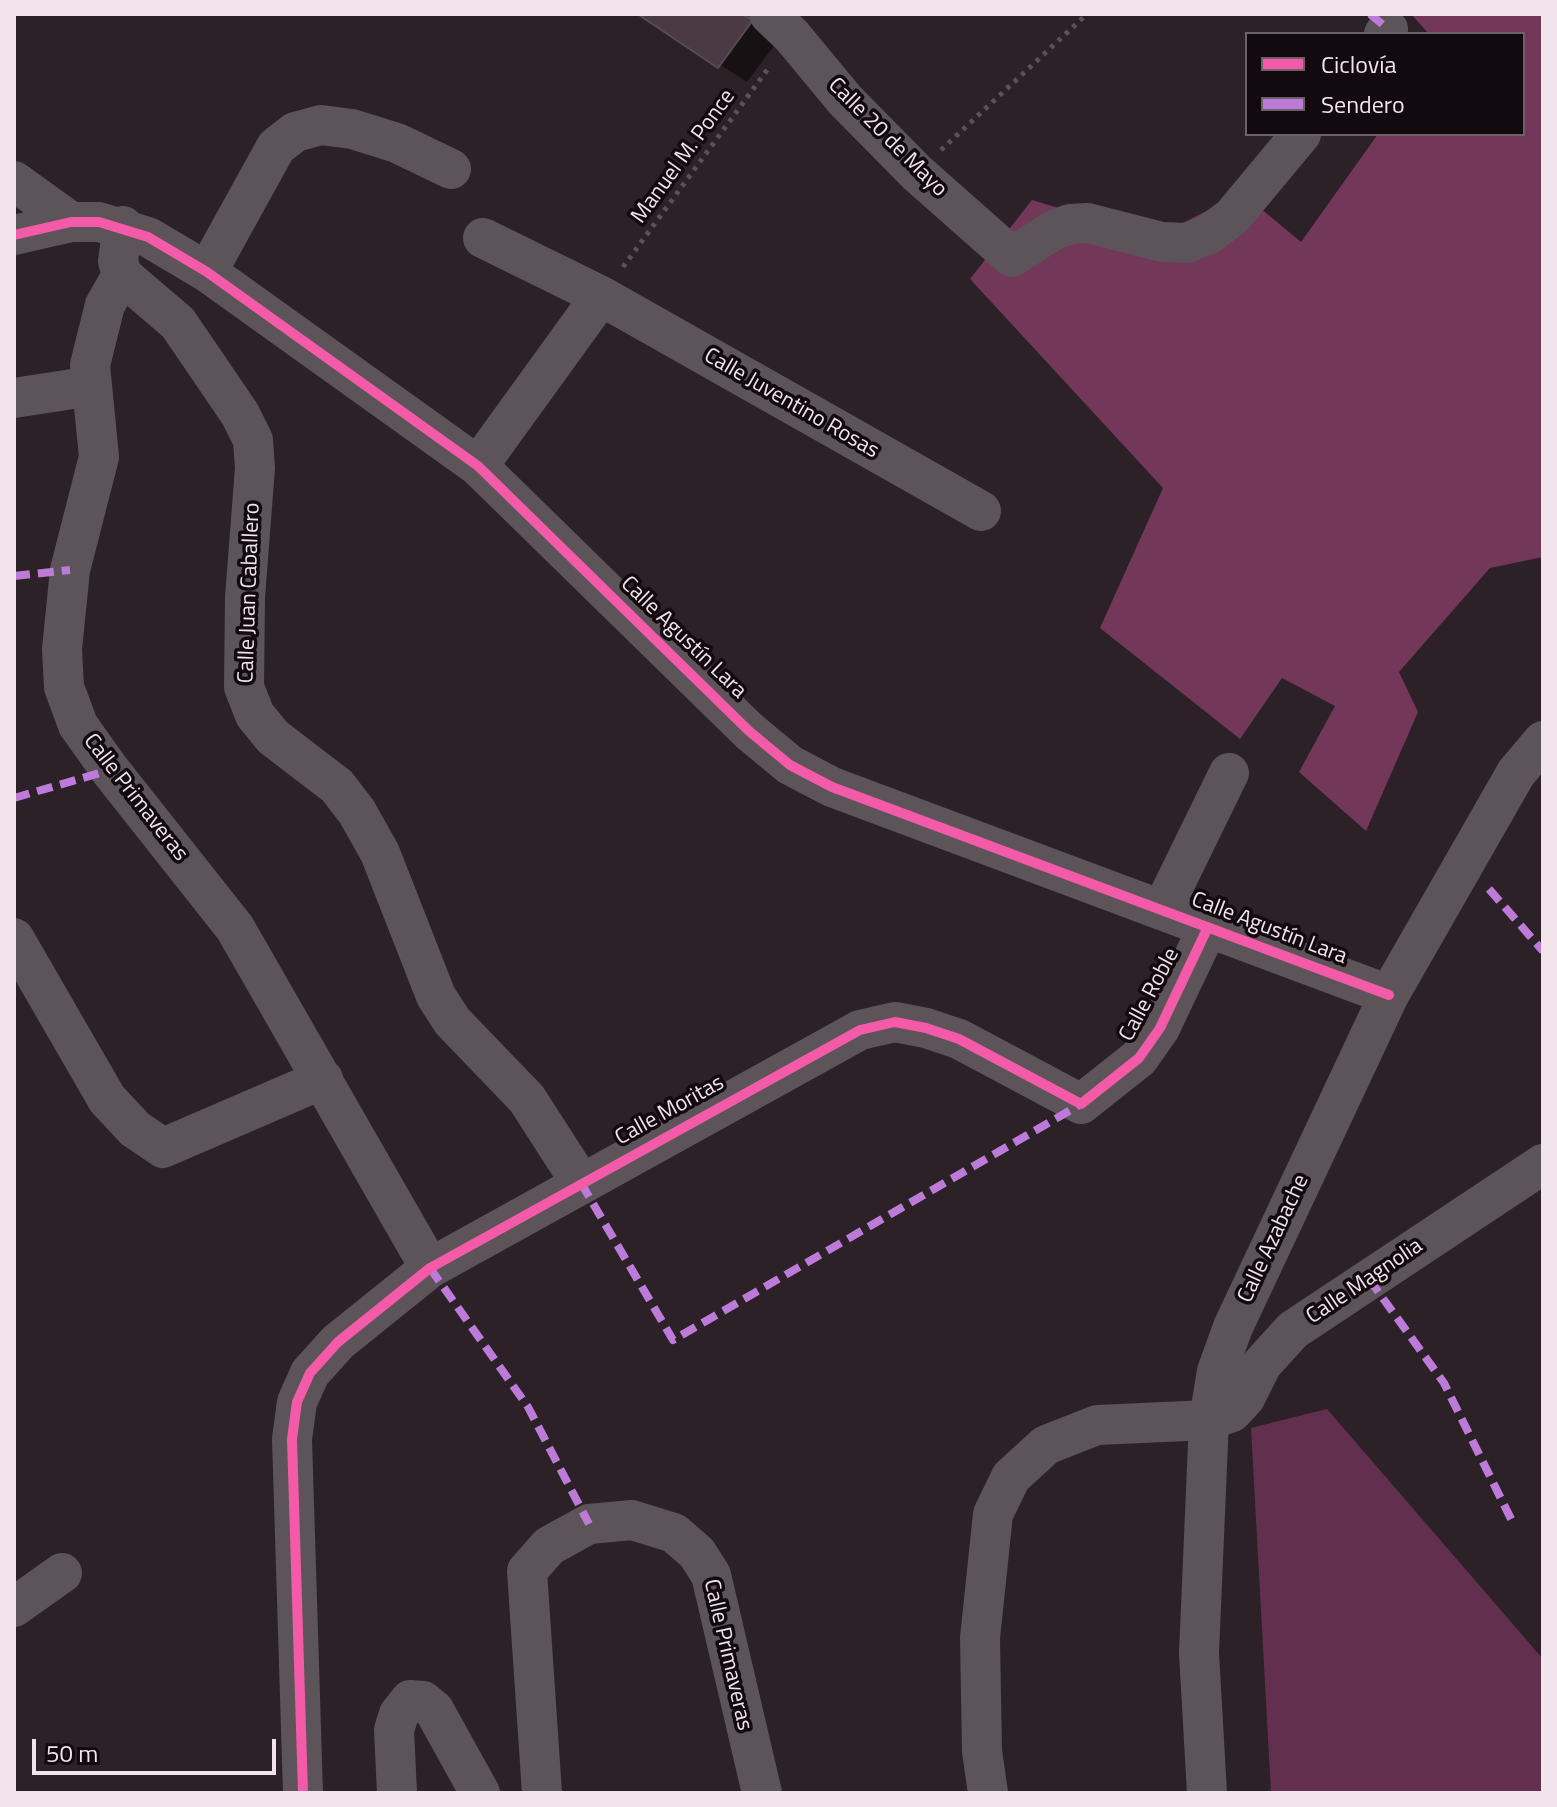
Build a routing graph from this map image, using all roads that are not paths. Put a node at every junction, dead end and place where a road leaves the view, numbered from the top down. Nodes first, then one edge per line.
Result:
1 (781, 25) edge
2 (1299, 136) edge
3 (451, 169) dead end
4 (14, 181) edge
5 (71, 222) junction
6 (123, 226) junction
7 (14, 235) edge
8 (483, 238) dead end
9 (207, 272) junction
10 (122, 275) junction
11 (601, 296) junction
12 (92, 386) junction
13 (14, 398) edge
14 (478, 466) junction
15 (981, 511) dead end
16 (1543, 741) edge
17 (1229, 773) dead end
18 (1162, 910) junction
19 (1208, 927) junction
20 (14, 938) edge
21 (1389, 995) junction
22 (323, 1079) junction
23 (1081, 1104) joint
24 (1543, 1164) edge
25 (581, 1183) junction
26 (430, 1268) junction
27 (1209, 1420) junction
28 (62, 1573) dead end
29 (14, 1607) edge
30 (303, 1793) edge
31 (397, 1793) edge
32 (480, 1793) edge
33 (542, 1793) edge
34 (762, 1793) edge
35 (988, 1793) edge
36 (1207, 1793) edge

1 - 2 street, Calle 20 de Mayo
3 - 9 street
4 - 5 street
5 - 6 street, Calle Agustín Lara
5 - 7 street, Calle Agustín Lara
6 - 9 street, Calle Agustín Lara
6 - 10 street
8 - 11 street, Calle Juventino Rosas
9 - 14 street, Calle Agustín Lara
10 - 12 street, Calle Primaveras
10 - 25 street, Calle Juan Caballero
11 - 14 street
11 - 15 street, Calle Juventino Rosas
12 - 13 street
12 - 22 street, Calle Primaveras
14 - 18 street, Calle Agustín Lara
16 - 21 street, Calle Azabache
17 - 18 street
18 - 19 street, Calle Agustín Lara
19 - 21 street, Calle Agustín Lara
19 - 23 street, Calle Roble
20 - 22 street
21 - 27 street, Calle Azabache
22 - 26 street, Calle Primaveras
23 - 25 street, Calle Moritas
24 - 27 street, Calle Magnolia
25 - 26 street, Calle Moritas
26 - 30 street, Calle Moritas
27 - 35 street
27 - 36 street, Calle Azabache
28 - 29 street
31 - 32 street
33 - 34 street, Calle Primaveras

